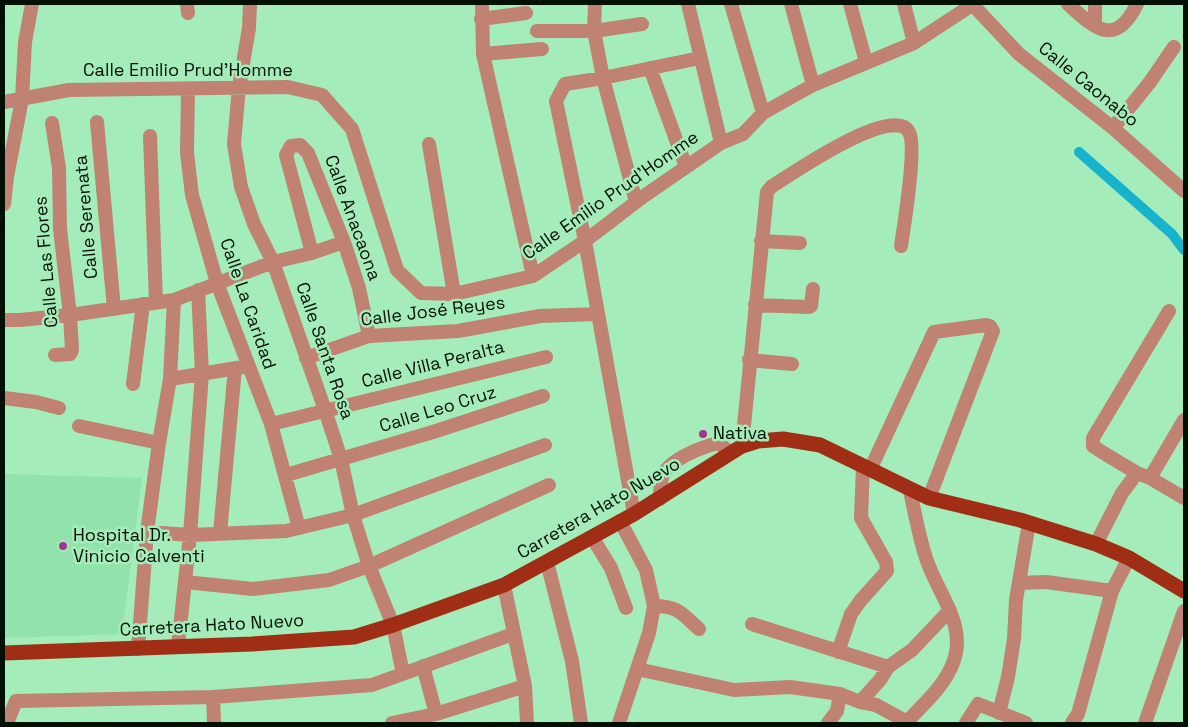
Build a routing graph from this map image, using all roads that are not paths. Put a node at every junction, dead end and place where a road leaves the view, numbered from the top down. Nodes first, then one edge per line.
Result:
1 (32, 4) edge
2 (250, 4) edge
3 (482, 4) edge
4 (595, 4) edge
5 (688, 4) edge
6 (732, 4) edge
7 (791, 4) edge
8 (850, 4) edge
9 (904, 4) edge
10 (972, 4) edge
11 (1068, 4) edge
12 (1095, 4) edge
13 (1137, 4) edge
14 (526, 13) dead end
15 (481, 19) junction
16 (642, 24) dead end
17 (1096, 26) junction
18 (537, 31) dead end
19 (594, 31) junction
20 (914, 43) junction
21 (1174, 47) dead end
22 (542, 49) dead end
23 (484, 54) junction
24 (700, 58) junction
25 (866, 62) junction
26 (650, 68) junction
27 (603, 78) junction
28 (813, 84) junction
29 (239, 87) junction
30 (188, 89) junction
31 (22, 98) junction
32 (4, 102) edge
33 (763, 113) junction
34 (97, 122) dead end
35 (52, 123) dead end
36 (1113, 128) junction
37 (150, 136) dead end
38 (721, 143) junction
39 (430, 144) dead end
40 (686, 167) junction
41 (5, 176) edge
42 (1184, 192) edge
43 (636, 202) junction
44 (4, 204) edge
45 (585, 241) junction
46 (761, 241) junction
47 (344, 242) junction
48 (800, 243) dead end
49 (902, 246) dead end
50 (312, 253) junction
51 (273, 262) junction
52 (532, 276) junction
53 (217, 283) junction
54 (813, 289) dead end
55 (198, 290) junction
56 (454, 294) junction
57 (174, 300) junction
58 (149, 303) junction
59 (755, 305) junction
60 (114, 308) junction
61 (1169, 311) dead end
62 (598, 314) junction
63 (70, 315) junction
64 (4, 320) edge
65 (369, 336) junction
66 (56, 355) dead end
67 (546, 357) dead end
68 (306, 358) junction
69 (750, 360) junction
70 (792, 364) dead end
71 (242, 367) junction
72 (202, 374) junction
73 (170, 379) junction
74 (133, 384) dead end
75 (543, 396) dead end
76 (4, 398) edge
77 (59, 408) dead end
78 (325, 410) junction
79 (1184, 420) edge
80 (271, 424) junction
81 (79, 426) dead end
82 (159, 443) junction
83 (545, 445) dead end
84 (736, 449) junction
85 (341, 459) junction
86 (866, 468) junction
87 (286, 475) junction
88 (1144, 476) junction
89 (549, 485) dead end
90 (910, 491) junction
91 (929, 498) junction
92 (1184, 498) edge
93 (660, 499) junction
94 (353, 514) junction
95 (634, 514) junction
96 (620, 521) junction
97 (1029, 523) junction
98 (299, 528) junction
99 (147, 532) junction
100 (220, 533) junction
101 (190, 535) junction
102 (592, 537) junction
103 (1096, 544) junction
104 (1130, 558) junction
105 (547, 562) junction
106 (369, 566) junction
107 (185, 582) junction
108 (1019, 583) junction
109 (504, 585) junction
110 (1112, 591) junction
111 (1184, 591) edge
112 (654, 606) junction
113 (626, 608) dead end
114 (950, 610) junction
115 (1184, 611) edge
116 (752, 624) dead end
117 (393, 626) junction
118 (699, 629) dead end
119 (513, 634) junction
120 (178, 646) junction
121 (138, 648) junction
122 (838, 652) junction
123 (4, 653) edge
124 (423, 666) junction
125 (888, 667) junction
126 (637, 669) junction
127 (403, 674) junction
128 (525, 686) junction
129 (840, 694) junction
130 (213, 697) junction
131 (860, 702) junction
132 (999, 713) junction
133 (436, 714) junction
134 (7, 723) edge
135 (214, 723) edge
136 (392, 723) edge
137 (527, 723) edge
138 (581, 723) edge
139 (619, 723) edge
140 (828, 723) edge
141 (907, 723) edge
142 (966, 723) edge
143 (1026, 723) edge
144 (1072, 723) edge
145 (1145, 723) edge

1 - 31 street
2 - 29 street, Calle Santa Rosa
3 - 15 street
4 - 19 street
5 - 24 street
6 - 33 street
7 - 28 street
8 - 25 street
9 - 20 street
10 - 20 street, Calle Emilio Prud'Homme
10 - 36 street, Calle Caonabo
11 - 17 street
12 - 17 street
13 - 17 street
14 - 15 street
15 - 23 street
16 - 19 street
18 - 19 street
19 - 27 street
20 - 25 street, Calle Emilio Prud'Homme
21 - 36 street
22 - 23 street
23 - 52 street
24 - 26 street
24 - 38 street
25 - 28 street, Calle Emilio Prud'Homme
26 - 27 street
26 - 40 street
27 - 43 street
27 - 45 street
28 - 33 street, Calle Emilio Prud'Homme
29 - 30 street, Calle Emilio Prud'Homme
29 - 51 street, Calle Santa Rosa
29 - 56 street, Calle Emilio Prud'Homme
30 - 31 street, Calle Emilio Prud'Homme
30 - 53 street, Calle La Caridad
31 - 32 street, Calle Emilio Prud'Homme
31 - 41 street
33 - 38 street, Calle Emilio Prud'Homme
34 - 60 street, Calle Serenata
35 - 63 street, Calle Las Flores
36 - 42 street, Calle Caonabo
37 - 58 street
38 - 40 street, Calle Emilio Prud'Homme
39 - 56 street
40 - 43 street, Calle Emilio Prud'Homme
41 - 44 street
43 - 45 street, Calle Emilio Prud'Homme
45 - 52 street, Calle Emilio Prud'Homme
45 - 62 street
46 - 48 street
46 - 49 street
46 - 59 street
47 - 50 street
47 - 50 street, Calle Anacaona
47 - 65 street, Calle Anacaona
50 - 51 street
51 - 53 street
51 - 68 street, Calle Santa Rosa
52 - 56 street, Calle Emilio Prud'Homme
53 - 55 street
53 - 71 street, Calle La Caridad
54 - 59 street
55 - 57 street
55 - 72 street
57 - 58 street
57 - 73 street
58 - 60 street
58 - 74 street
59 - 69 street
60 - 63 street
61 - 88 street
62 - 65 street, Calle José Reyes
62 - 95 street
63 - 64 street
63 - 66 street, Calle Las Flores
65 - 68 street, Calle José Reyes
67 - 78 street, Calle Villa Peralta
68 - 78 street, Calle Santa Rosa
69 - 70 street
69 - 84 street
71 - 72 street
71 - 80 street, Calle La Caridad
71 - 100 street
72 - 73 street
72 - 101 street
73 - 82 street
75 - 85 street, Calle Leo Cruz
76 - 77 street
78 - 80 street, Calle Villa Peralta
78 - 85 street, Calle Santa Rosa
79 - 88 street
80 - 87 street, Calle La Caridad
81 - 82 street
82 - 99 street
83 - 94 street
84 - 86 main road, Carretera Hato Nuevo
84 - 93 main road, Carretera Hato Nuevo
84 - 93 street
85 - 87 street, Calle Leo Cruz
85 - 94 street, Calle Santa Rosa
86 - 90 main road, Carretera Hato Nuevo
86 - 91 street
86 - 122 street
87 - 98 street, Calle La Caridad
88 - 92 street
88 - 103 street
89 - 106 street
90 - 91 main road, Carretera Hato Nuevo
90 - 114 street
91 - 97 main road, Carretera Hato Nuevo
93 - 95 main road, Carretera Hato Nuevo
94 - 98 street
94 - 106 street, Calle Santa Rosa
95 - 96 main road, Carretera Hato Nuevo
96 - 102 main road, Carretera Hato Nuevo
96 - 112 street
97 - 103 main road, Carretera Hato Nuevo
97 - 108 street
98 - 100 street
99 - 101 street
99 - 121 street
100 - 101 street
101 - 107 street
102 - 105 main road, Carretera Hato Nuevo
102 - 113 street
103 - 104 main road, Carretera Hato Nuevo
104 - 110 street
104 - 111 main road, Carretera Hato Nuevo
105 - 109 main road, Carretera Hato Nuevo
105 - 138 street
106 - 107 street
106 - 117 street, Calle Santa Rosa
107 - 120 street
108 - 110 street
108 - 132 street
109 - 117 main road, Carretera Hato Nuevo
109 - 119 street
110 - 144 street
112 - 118 street
112 - 126 street
114 - 125 street
114 - 141 street
115 - 145 street
116 - 122 street
117 - 120 main road, Carretera Hato Nuevo
117 - 127 street, Calle Santa Rosa
119 - 124 street
119 - 128 street
120 - 121 main road, Carretera Hato Nuevo
121 - 123 main road, Carretera Hato Nuevo
122 - 125 street
124 - 127 street
124 - 133 street
125 - 131 street
126 - 129 street
126 - 139 street
127 - 130 street
128 - 133 street
128 - 137 street
129 - 131 street
129 - 140 street
130 - 134 street
130 - 135 street
131 - 141 street
132 - 142 street
132 - 143 street
133 - 136 street

